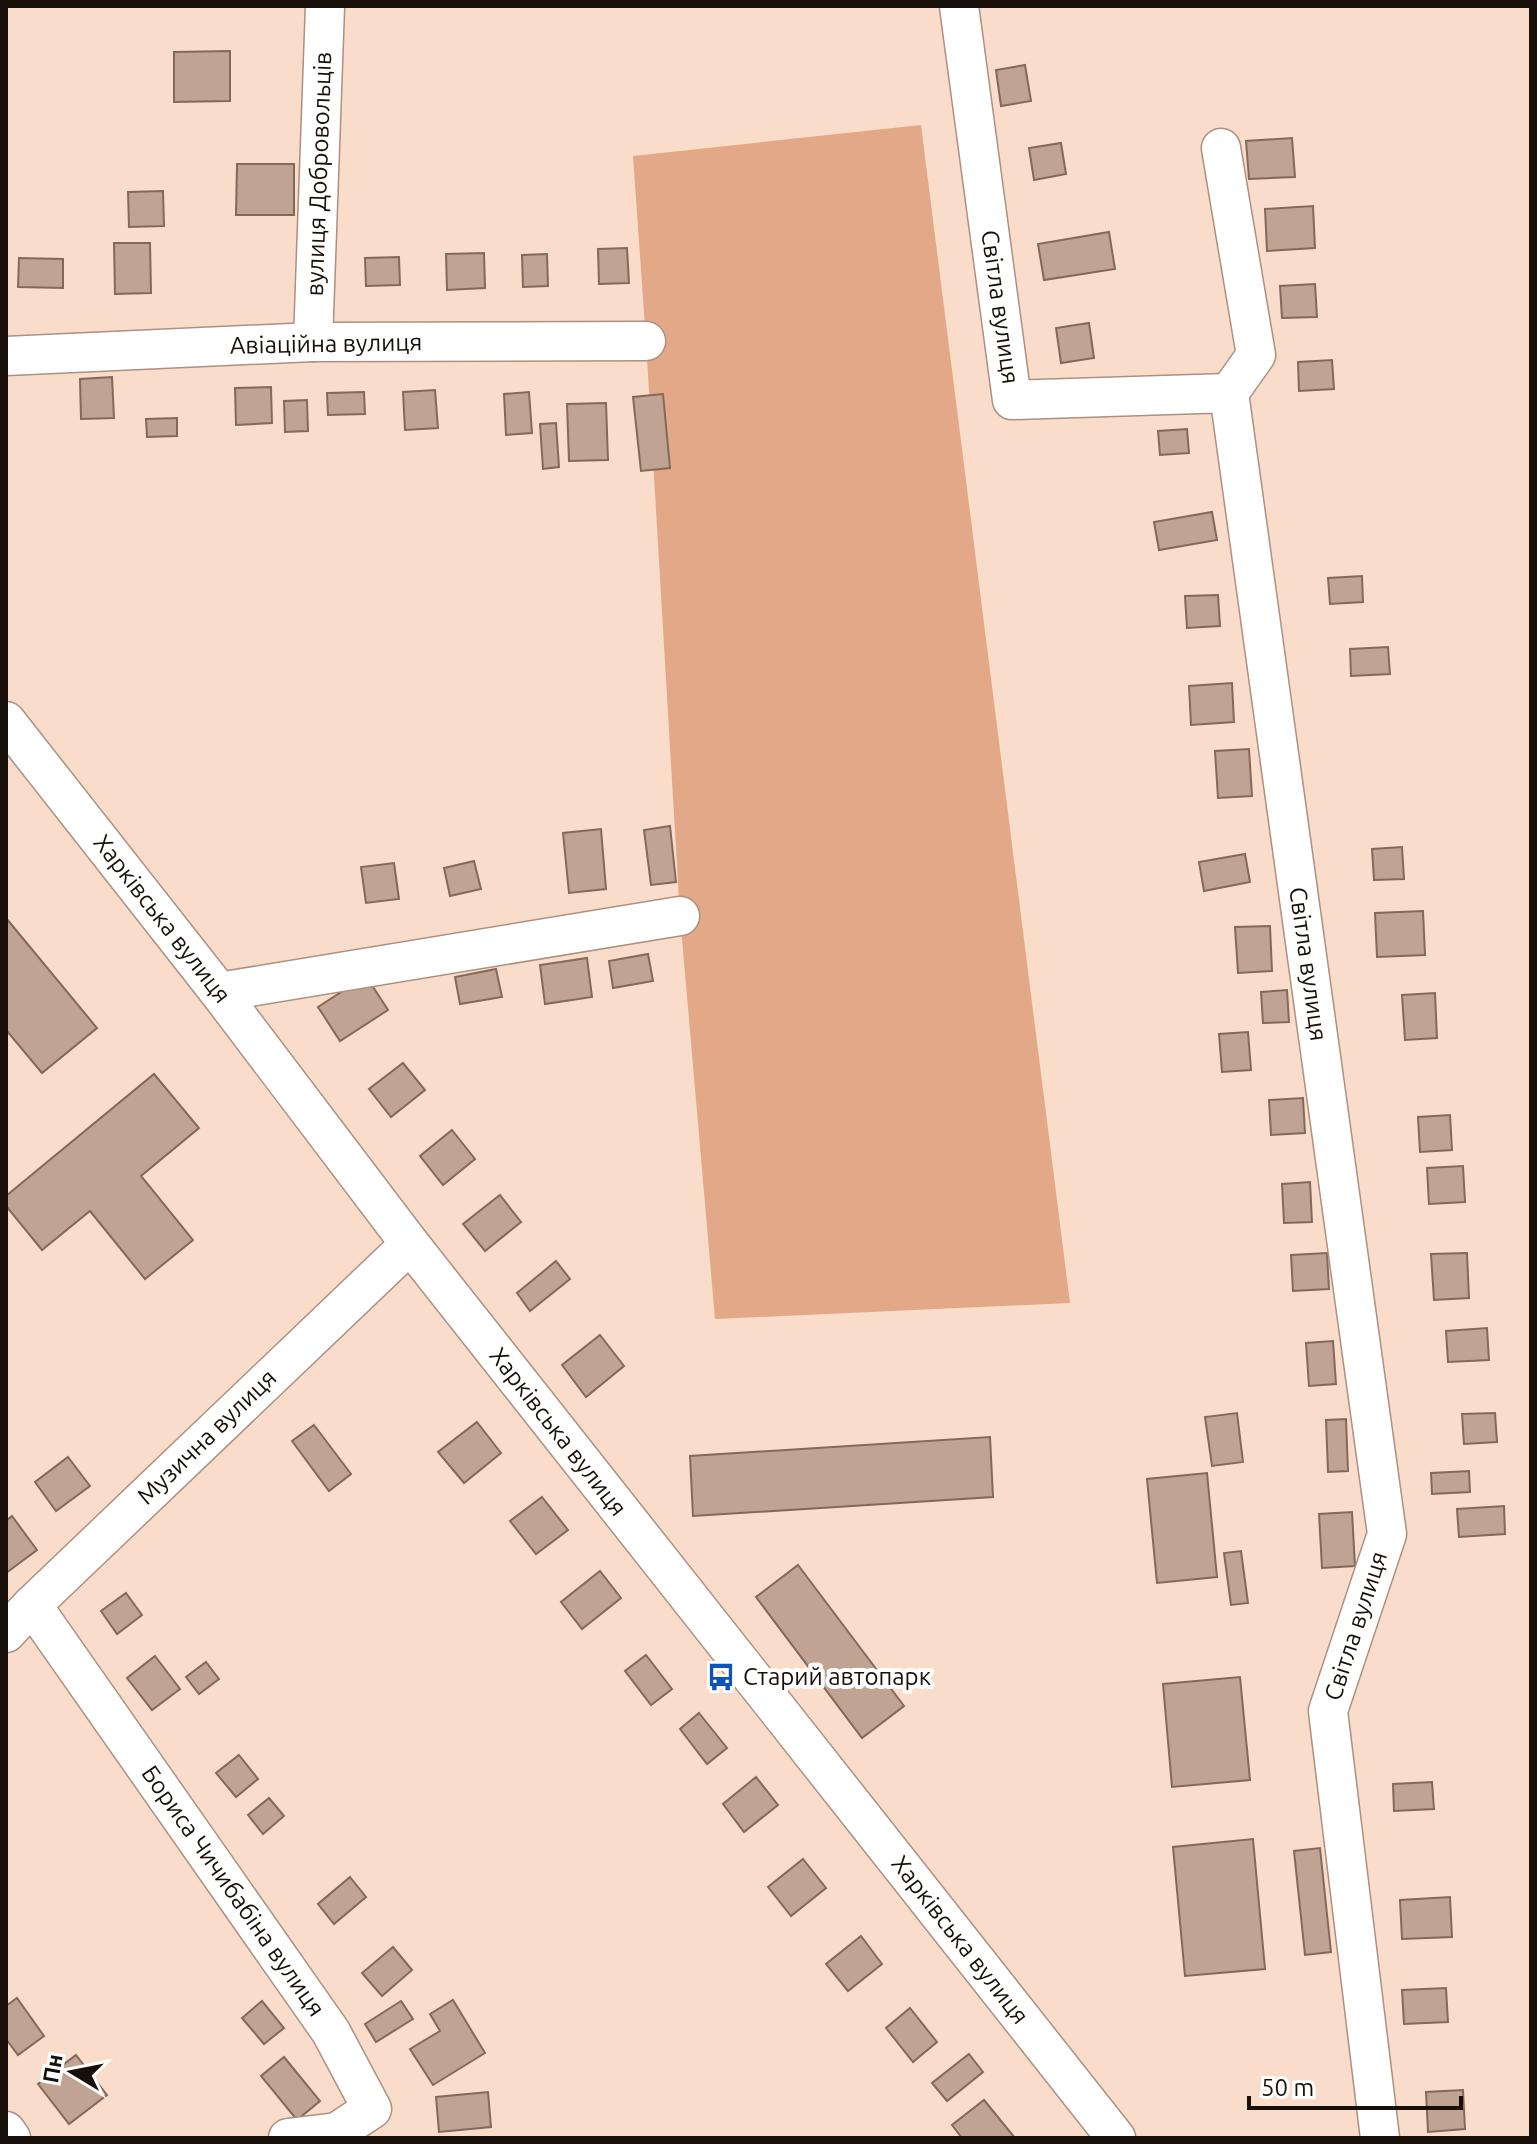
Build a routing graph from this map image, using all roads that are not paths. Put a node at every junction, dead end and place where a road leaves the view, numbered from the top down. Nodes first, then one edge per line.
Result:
1 (325, 6) edge
2 (959, 6) edge
3 (1221, 148) dead end
4 (646, 341) dead end
5 (313, 342) junction
6 (6, 356) edge
7 (1229, 393) junction
8 (6, 721) edge
9 (680, 916) dead end
10 (219, 992) junction
11 (410, 1244) junction
12 (32, 1605) junction
13 (6, 1633) edge
14 (6, 2131) edge
15 (11, 2138) edge
16 (288, 2138) edge
17 (1116, 2138) edge
18 (1380, 2138) edge

1 - 5 street, вулиця Добровольців
2 - 7 street, Світла вулиця
3 - 7 street
4 - 5 street, Авіаційна вулиця
5 - 6 street, Авіаційна вулиця
7 - 18 street, Світла вулиця
8 - 10 street, Харківська вулиця
9 - 10 street
10 - 11 street, Харківська вулиця
11 - 12 street, Музична вулиця
11 - 17 street, Харківська вулиця
12 - 13 street, Музична вулиця
12 - 16 street, Бориса Чичибабіна вулиця
14 - 15 street

